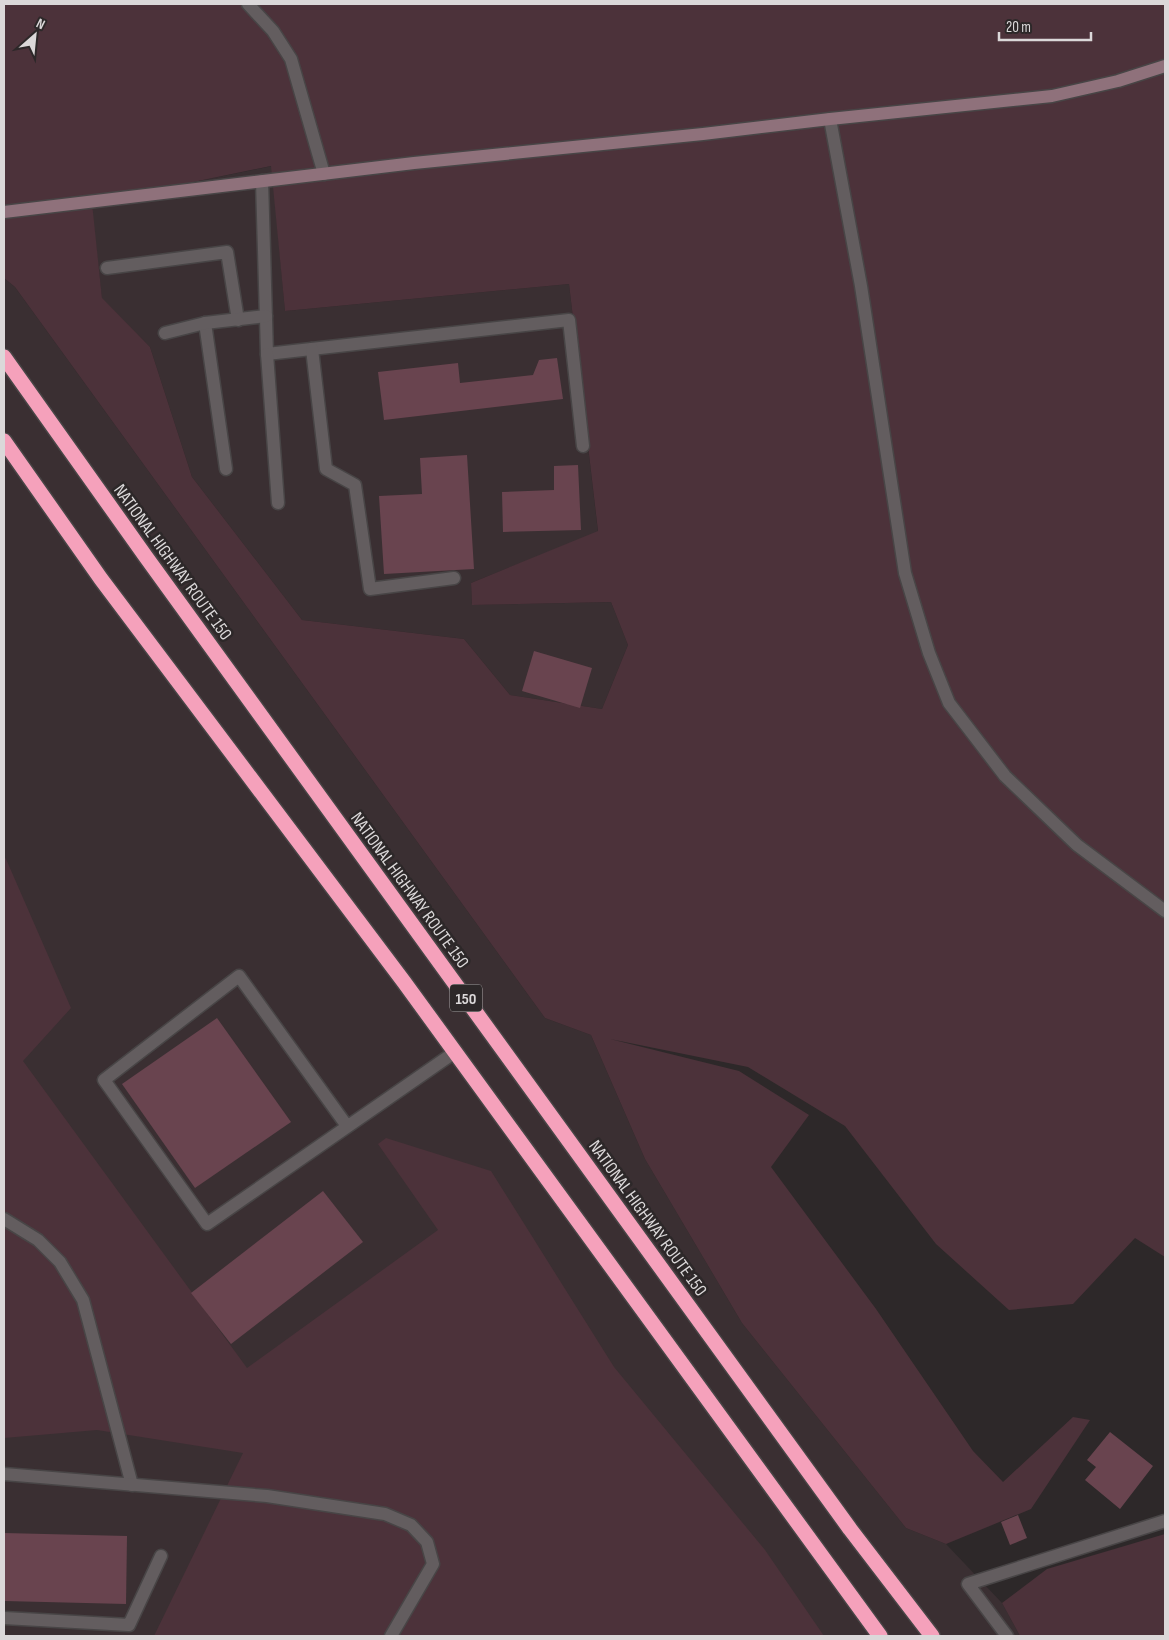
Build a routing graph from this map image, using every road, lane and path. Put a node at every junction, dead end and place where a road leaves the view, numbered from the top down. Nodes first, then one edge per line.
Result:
1 (248, 4) edge
2 (1165, 66) edge
3 (830, 119) junction
4 (324, 174) junction
5 (262, 181) junction
6 (4, 212) edge
7 (107, 268) dead end
8 (266, 316) junction
9 (238, 320) junction
10 (205, 324) junction
11 (165, 333) dead end
12 (312, 348) junction
13 (267, 354) junction
14 (4, 357) edge
15 (4, 441) edge
16 (583, 446) dead end
17 (226, 469) dead end
18 (278, 503) dead end
19 (454, 578) dead end
20 (1165, 912) edge
21 (454, 1052) junction
22 (347, 1126) junction
23 (4, 1219) edge
24 (4, 1474) edge
25 (132, 1485) junction
26 (1165, 1520) edge
27 (161, 1556) dead end
28 (4, 1618) edge
29 (391, 1636) edge
30 (880, 1636) edge
31 (932, 1636) edge
32 (1007, 1636) edge

1 - 4 street
2 - 3 street
3 - 4 street
3 - 20 street
4 - 5 street
5 - 6 street
5 - 8 street
7 - 9 street
8 - 9 street
8 - 13 street
9 - 10 street
10 - 11 street
10 - 17 street
12 - 13 street
12 - 16 street
12 - 19 street
13 - 18 street
14 - 31 highway, NATIONAL HIGHWAY ROUTE 150 / 150
15 - 21 highway, 150
21 - 22 street
21 - 30 highway, 150
22 - 22 street
23 - 25 street
24 - 25 street
25 - 29 street
26 - 32 street
27 - 28 street

